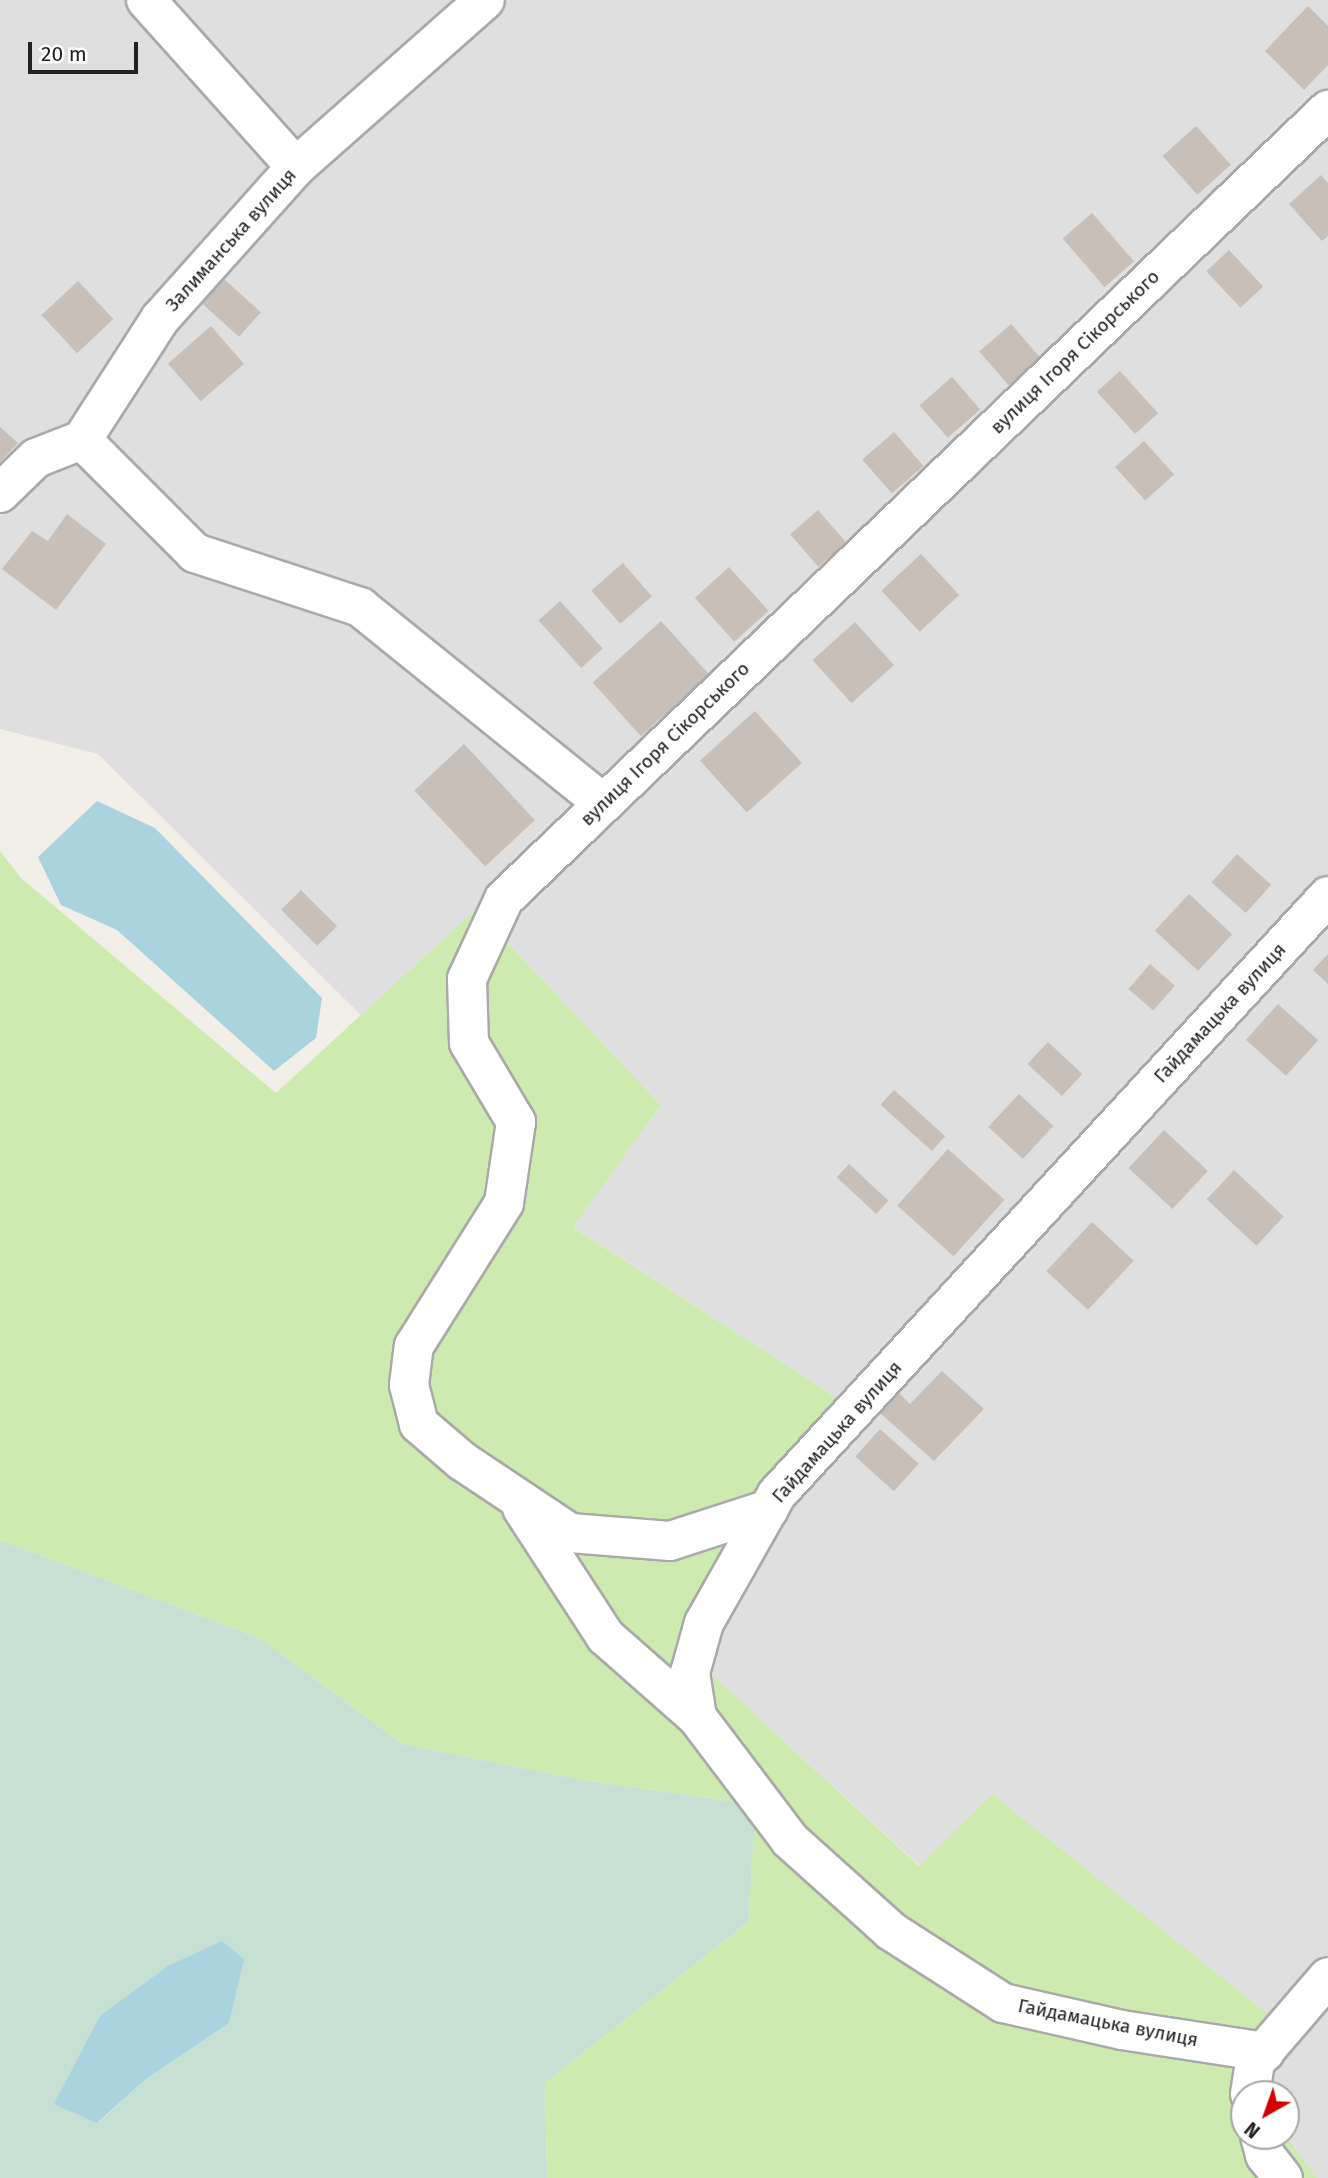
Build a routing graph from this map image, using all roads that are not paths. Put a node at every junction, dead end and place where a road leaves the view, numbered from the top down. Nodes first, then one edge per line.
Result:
1 (146, 0) edge
2 (485, 0) edge
3 (1328, 110) edge
4 (296, 167) junction
5 (82, 440) junction
6 (0, 493) edge
7 (603, 803) junction
8 (1328, 896) edge
9 (515, 1496) junction
10 (769, 1509) junction
11 (697, 1717) junction
12 (1328, 1977) edge
13 (1265, 2052) junction
14 (1252, 2080) edge
15 (1264, 2150) edge
16 (1283, 2178) edge

1 - 4 street
2 - 4 street, Залиманська вулиця
3 - 7 street, вулиця Ігоря Сікорського
4 - 5 street, Залиманська вулиця
5 - 6 street
5 - 7 street
7 - 9 street, вулиця Ігоря Сікорського
8 - 10 street, Гайдамацька вулиця
9 - 10 street, вулиця Ігоря Сікорського
9 - 11 street, вулиця Ігоря Сікорського
10 - 11 street, Гайдамацька вулиця
11 - 13 street, Гайдамацька вулиця
12 - 13 street
13 - 14 street
15 - 16 street

